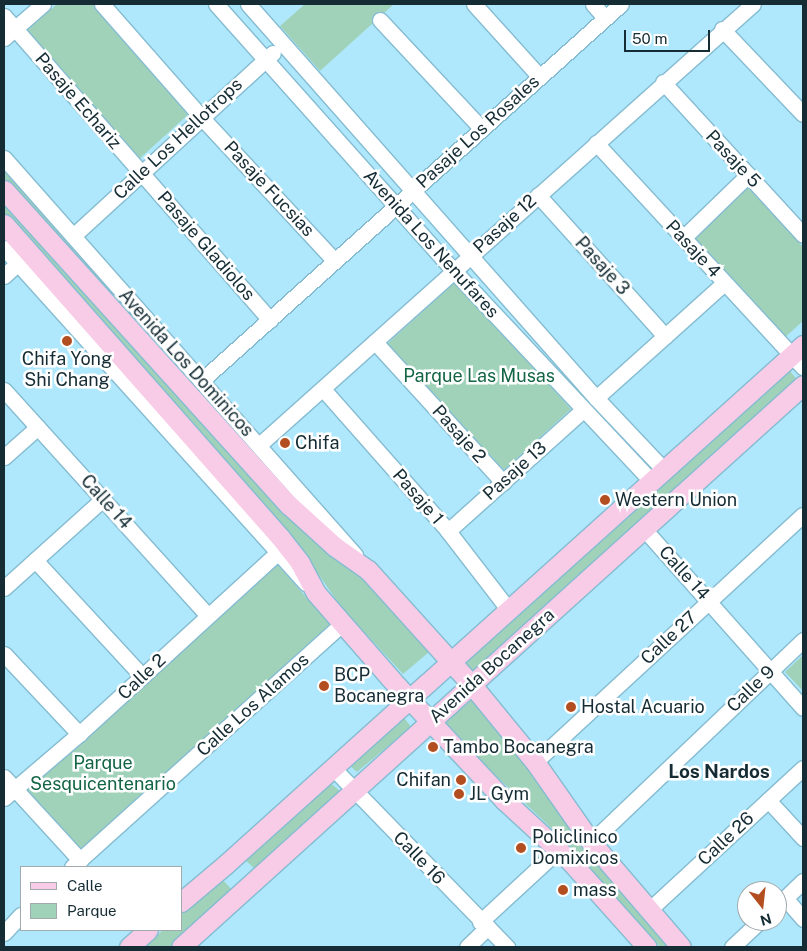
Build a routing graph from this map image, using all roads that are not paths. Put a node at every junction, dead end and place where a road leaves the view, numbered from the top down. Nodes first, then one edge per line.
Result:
1 (43, 4) edge
2 (102, 4) edge
3 (216, 4) edge
4 (248, 4) edge
5 (474, 4) edge
6 (592, 4) edge
7 (621, 4) edge
8 (752, 4) edge
9 (4, 16) edge
10 (605, 18) junction
11 (380, 20) dead end
12 (722, 29) junction
13 (9, 33) edge
14 (284, 44) junction
15 (267, 59) junction
16 (540, 77) junction
17 (662, 82) junction
18 (803, 114) edge
19 (202, 118) junction
20 (482, 129) junction
21 (596, 143) junction
22 (4, 158) edge
23 (142, 173) junction
24 (748, 175) junction
25 (4, 190) edge
26 (413, 191) junction
27 (538, 195) junction
28 (396, 206) junction
29 (4, 224) edge
30 (800, 225) edge
31 (73, 236) junction
32 (683, 238) junction
33 (4, 248) edge
34 (470, 256) junction
35 (336, 261) junction
36 (18, 263) junction
37 (454, 271) junction
38 (4, 276) edge
39 (724, 283) junction
40 (270, 320) junction
41 (665, 336) junction
42 (375, 342) junction
43 (799, 356) edge
44 (201, 381) junction
45 (803, 385) edge
46 (323, 389) junction
47 (4, 390) edge
48 (596, 398) junction
49 (582, 410) junction
50 (38, 427) junction
51 (259, 444) junction
52 (4, 457) edge
53 (657, 476) junction
54 (503, 482) junction
55 (103, 499) junction
56 (803, 515) edge
57 (644, 529) junction
58 (448, 531) junction
59 (277, 553) junction
60 (35, 560) junction
61 (368, 570) junction
62 (4, 588) edge
63 (316, 593) junction
64 (709, 601) junction
65 (508, 609) junction
66 (208, 616) junction
67 (343, 623) junction
68 (803, 640) edge
69 (4, 654) edge
70 (450, 662) junction
71 (770, 671) junction
72 (142, 676) junction
73 (472, 685) junction
74 (409, 699) junction
75 (803, 708) edge
76 (430, 722) junction
77 (79, 734) junction
78 (535, 762) junction
79 (332, 768) junction
80 (803, 768) edge
81 (4, 777) edge
82 (354, 791) junction
83 (9, 793) edge
84 (768, 800) junction
85 (803, 838) edge
86 (591, 842) junction
87 (558, 850) junction
88 (76, 864) edge
89 (226, 864) junction
90 (803, 881) edge
91 (246, 888) junction
92 (787, 896) edge
93 (182, 901) edge
94 (787, 907) edge
95 (649, 910) junction
96 (20, 916) edge
97 (803, 919) edge
98 (484, 925) junction
99 (147, 931) edge
100 (749, 931) edge
101 (4, 932) edge
102 (129, 947) edge
103 (181, 947) edge
104 (467, 947) edge
105 (507, 947) edge
106 (647, 947) edge
107 (681, 947) edge
108 (732, 947) edge

1 - 13 street
2 - 19 street, Pasaje Fucsias
3 - 15 street, Avenida Los Nenufares
4 - 14 street, Avenida Los Nenufares
5 - 16 street
6 - 10 street
7 - 10 street, Pasaje Los Rosales
8 - 12 street, Pasaje 12
9 - 13 street, Pasaje Echariz
10 - 16 street, Pasaje Los Rosales
11 - 20 street
12 - 17 street, Pasaje 12
12 - 18 street
13 - 23 street, Pasaje Echariz
14 - 15 street, Calle Los Hellotrops
14 - 26 street, Avenida Los Nenufares
15 - 19 street, Calle Los Hellotrops
15 - 28 street, Avenida Los Nenufares
16 - 20 street, Pasaje Los Rosales
17 - 21 street, Pasaje 12
17 - 24 street, Pasaje 5
19 - 23 street, Calle Los Hellotrops
19 - 35 street, Pasaje Fucsias
20 - 26 street, Pasaje Los Rosales
21 - 27 street, Pasaje 12
21 - 32 street, Pasaje 4
22 - 31 street, Avenida Los Dominicos
23 - 31 street, Calle Los Hellotrops
23 - 40 street, Pasaje Gladiolos
24 - 30 street, Pasaje 5
24 - 32 street
25 - 61 main road, Avenida Los Dominicos
26 - 28 street, Pasaje Los Rosales
26 - 34 street, Avenida Los Nenufares
27 - 34 street, Pasaje 12
27 - 41 street, Pasaje 3
28 - 35 street, Pasaje Los Rosales
28 - 37 street, Avenida Los Nenufares
29 - 63 main road
31 - 44 street, Avenida Los Dominicos
32 - 39 street, Pasaje 4
33 - 36 street
34 - 37 street, Pasaje 12
34 - 48 street, Avenida Los Nenufares
35 - 40 street, Pasaje Los Rosales
36 - 38 street
36 - 59 street
37 - 42 street, Pasaje 12
37 - 49 street, Avenida Los Nenufares
39 - 41 street
39 - 43 street, Pasaje 4
40 - 44 street, Pasaje Los Rosales
41 - 48 street
42 - 46 street, Pasaje 12
42 - 54 street, Pasaje 2
43 - 53 main road, Avenida Bocanegra
44 - 51 street, Avenida Los Dominicos
45 - 57 main road, Avenida Bocanegra
46 - 51 street, Pasaje 12
46 - 58 street, Pasaje 1
47 - 50 street, Calle 14
48 - 53 street, Avenida Los Nenufares
49 - 53 street, Avenida Los Nenufares
49 - 54 street, Pasaje 13
50 - 52 street
50 - 55 street, Calle 14
51 - 61 street, Avenida Los Dominicos
53 - 65 main road, Avenida Bocanegra
54 - 58 street, Pasaje 13
55 - 60 street
55 - 66 street, Calle 14
56 - 64 street, Calle 27
57 - 64 street, Calle 14
57 - 73 main road, Avenida Bocanegra
58 - 65 street, Pasaje 1
59 - 63 street
59 - 66 street, Calle 2
60 - 62 street
60 - 72 street
61 - 70 main road, Avenida Los Dominicos
63 - 67 main road
64 - 71 street, Calle 14
64 - 78 street, Calle 27
65 - 70 main road, Avenida Bocanegra
66 - 72 street, Calle 2
67 - 74 main road
67 - 88 street, Calle Los Alamos
68 - 71 street, Calle 9
69 - 77 street
70 - 73 main road, Avenida Los Dominicos
70 - 74 main road, Avenida Bocanegra
71 - 75 street, Calle 14
71 - 86 street, Calle 9
72 - 77 street, Calle 2
73 - 76 main road, Avenida Bocanegra
73 - 78 main road, Avenida Los Dominicos
74 - 76 main road
74 - 79 main road, Avenida Bocanegra
76 - 82 main road, Avenida Bocanegra
76 - 87 main road
77 - 83 street, Calle 2
78 - 86 main road, Avenida Los Dominicos
79 - 82 street, Calle 16
79 - 89 main road, Avenida Bocanegra
80 - 84 street, Calle 26
81 - 83 street
82 - 91 main road, Avenida Bocanegra
82 - 98 street, Calle 16
83 - 88 street
84 - 85 street
84 - 95 street, Calle 26
86 - 95 main road, Avenida Los Dominicos
87 - 98 street
87 - 106 main road
89 - 91 main road
89 - 93 main road, Avenida Bocanegra
90 - 92 street
91 - 103 main road, Avenida Bocanegra
94 - 97 street
95 - 107 main road, Avenida Los Dominicos
96 - 101 street
98 - 104 street
98 - 105 street, Calle 16
99 - 102 main road
100 - 108 street

